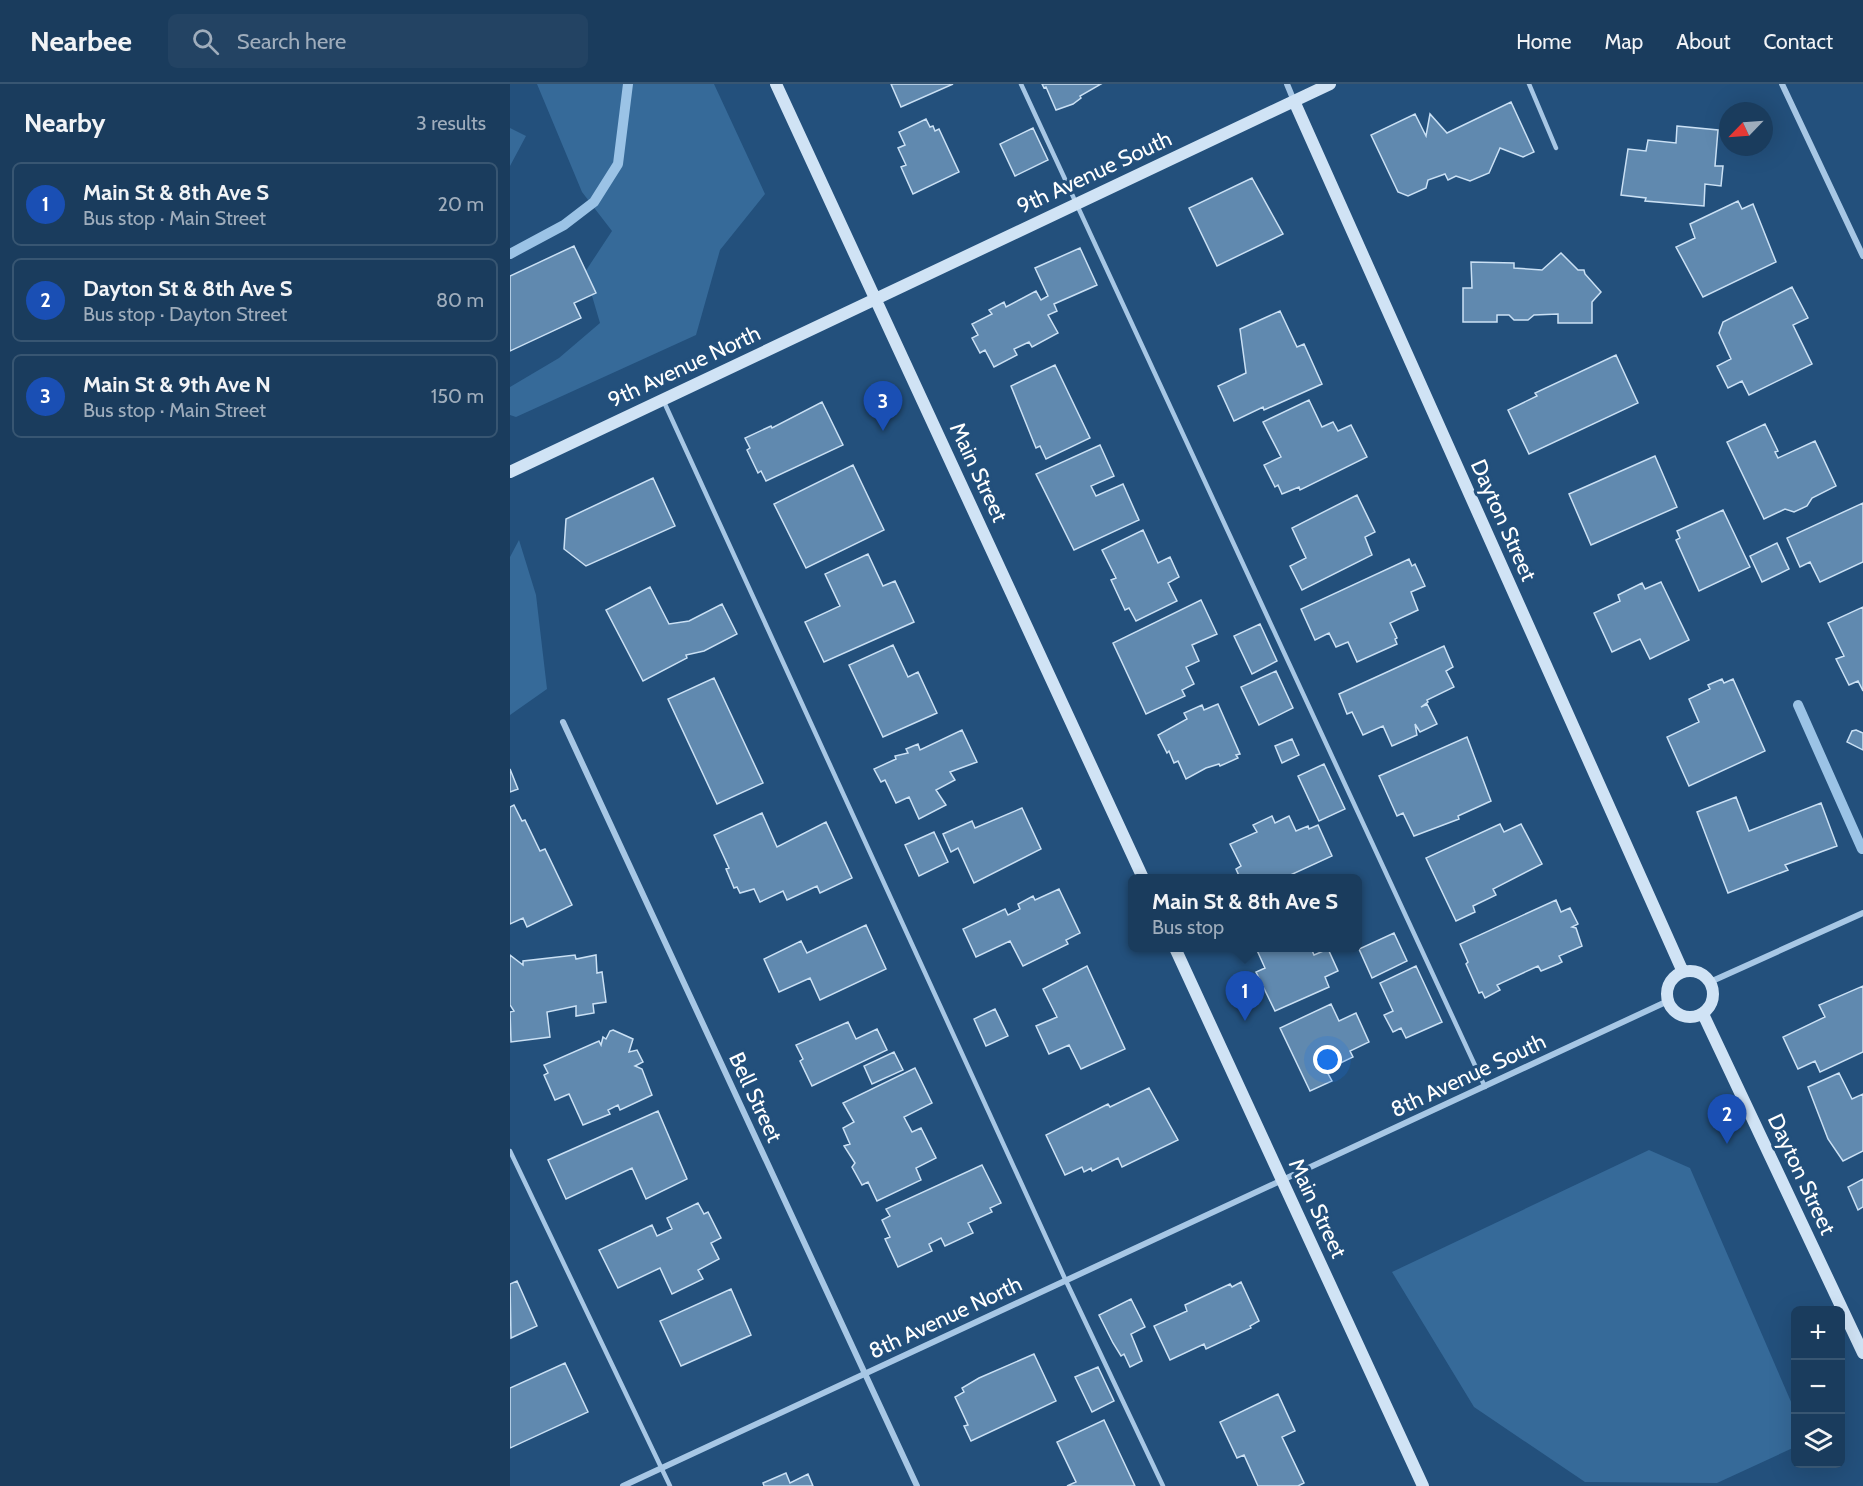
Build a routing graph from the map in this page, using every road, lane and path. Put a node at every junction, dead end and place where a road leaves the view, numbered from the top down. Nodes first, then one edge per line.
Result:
1 (776, 84) edge
2 (1021, 84) edge
3 (1287, 84) edge
4 (1330, 84) edge
5 (1529, 84) edge
6 (1782, 84) edge
7 (1294, 101) junction
8 (1556, 148) dead end
9 (1077, 203) junction
10 (1863, 256) edge
11 (876, 298) junction
12 (663, 399) junction
13 (510, 472) edge
14 (563, 722) dead end
15 (1141, 874) edge
16 (1863, 913) edge
17 (1177, 952) edge
18 (1683, 972) junction
19 (1710, 982) junction
20 (1668, 1001) junction
21 (1703, 1014) junction
22 (1485, 1087) junction
23 (510, 1151) edge
24 (1282, 1181) junction
25 (1066, 1281) junction
26 (1863, 1353) edge
27 (864, 1374) junction
28 (662, 1468) junction
29 (623, 1486) edge
30 (670, 1486) edge
31 (917, 1486) edge
32 (1163, 1486) edge
33 (1424, 1486) edge

1 - 11 main road, Main Street
2 - 9 lane
3 - 7 street, Dayton Street
4 - 7 main road, 9th Avenue South
5 - 8 lane
6 - 10 street
7 - 9 main road, 9th Avenue South
7 - 18 main road, Dayton Street
9 - 11 main road, 9th Avenue South
9 - 22 lane
11 - 12 main road, 9th Avenue North
11 - 15 main road, Main Street
12 - 13 main road, 9th Avenue North
12 - 25 lane
14 - 27 street, Bell Street
16 - 19 street
17 - 24 main road, Main Street
18 - 19 main road
18 - 20 main road
19 - 21 main road
20 - 21 main road
20 - 22 street, 8th Avenue South
21 - 26 main road, Dayton Street
22 - 24 street, 8th Avenue South
23 - 28 lane
24 - 25 street, 8th Avenue North
24 - 33 main road, Main Street
25 - 27 street, 8th Avenue North
25 - 32 lane
27 - 28 street, 8th Avenue North
27 - 31 street, Bell Street
28 - 29 street, 8th Avenue North
28 - 30 lane

